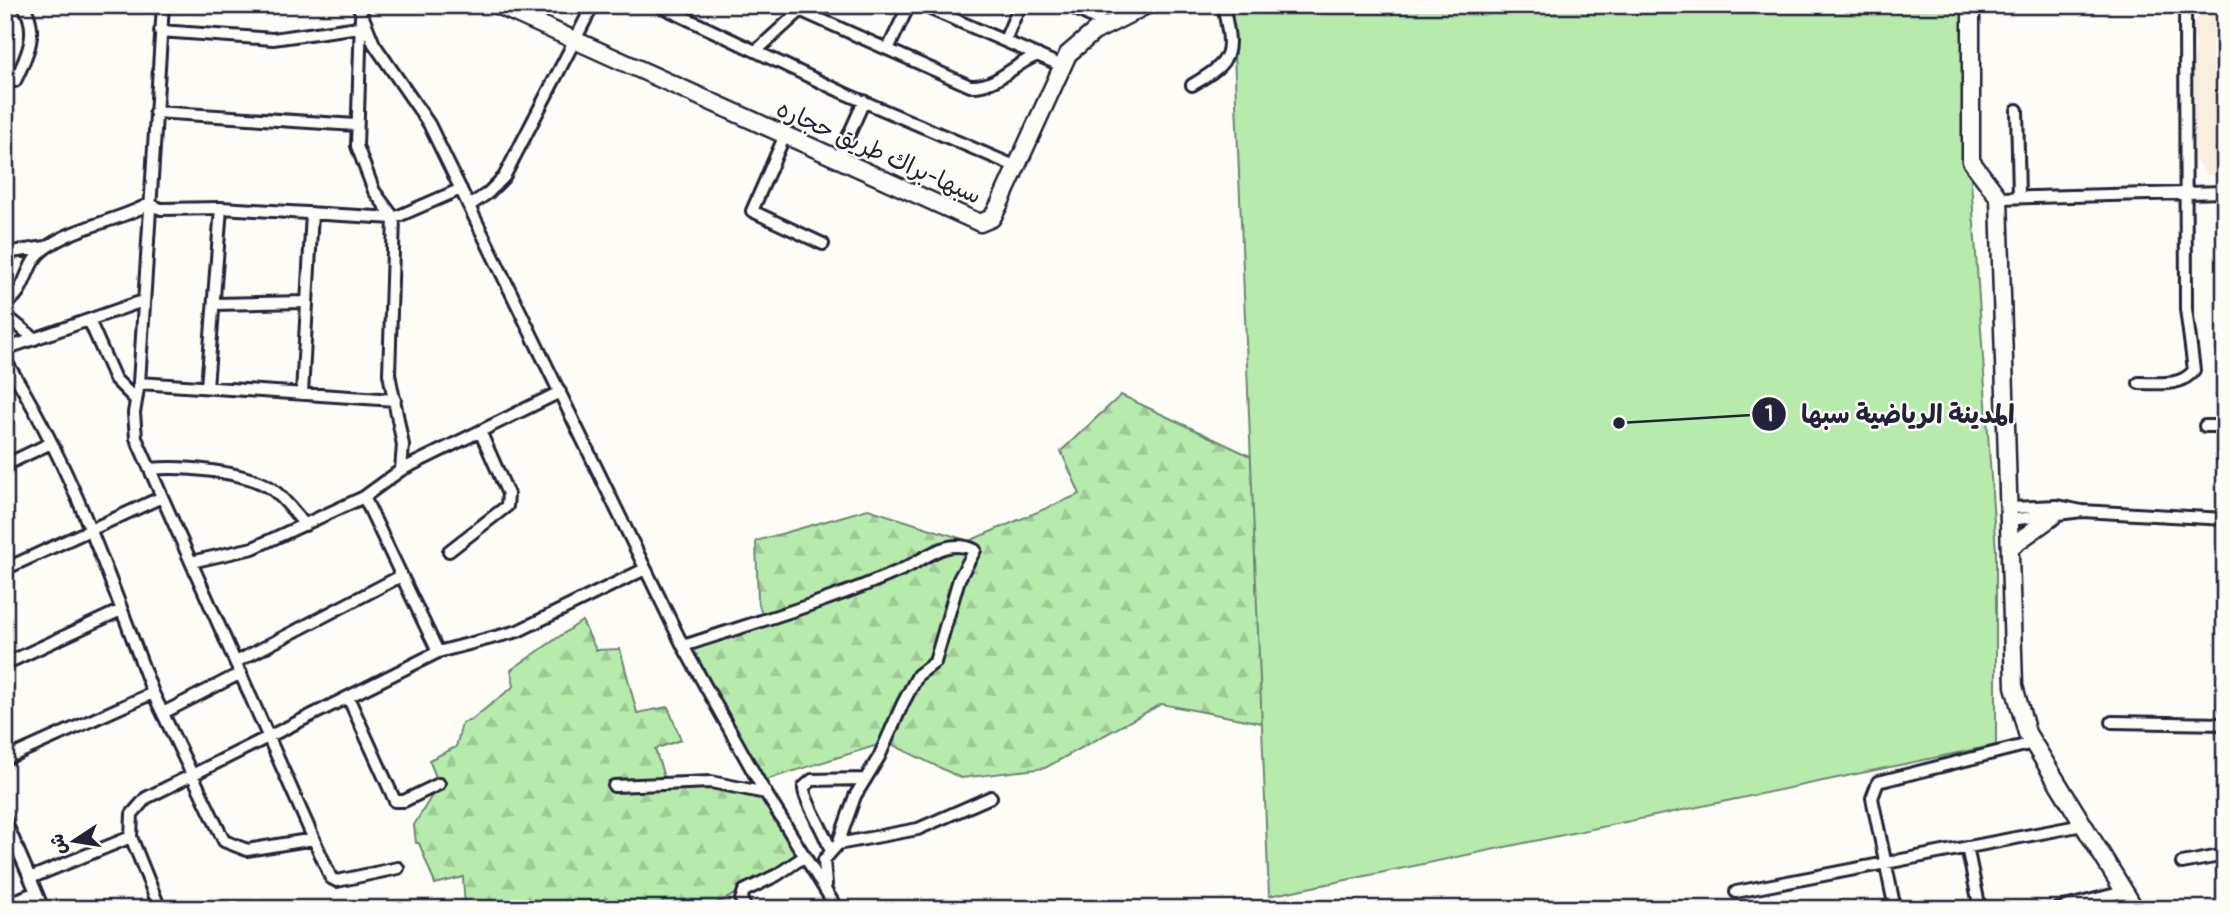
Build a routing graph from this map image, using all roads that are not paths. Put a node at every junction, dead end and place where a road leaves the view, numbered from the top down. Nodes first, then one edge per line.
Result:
1 (23, 5) edge
2 (163, 5) edge
3 (358, 5) edge
4 (497, 5) edge
5 (593, 5) edge
6 (658, 5) edge
7 (788, 5) edge
8 (909, 5) edge
9 (1020, 5) edge
10 (1068, 5) edge
11 (1223, 5) edge
12 (1971, 5) edge
13 (2185, 5) edge
14 (925, 6) edge
15 (1138, 7) edge
16 (808, 10) edge
17 (360, 22) junction
18 (1108, 25) junction
19 (160, 31) junction
20 (1005, 40) junction
21 (575, 41) junction
22 (888, 49) junction
23 (756, 51) junction
24 (1038, 55) junction
25 (1060, 65) junction
26 (15, 81) dead end
27 (1192, 85) dead end
28 (864, 101) junction
29 (2017, 110) dead end
30 (155, 112) junction
31 (356, 125) junction
32 (785, 135) junction
33 (838, 159) junction
34 (1017, 167) junction
35 (461, 189) junction
36 (2225, 192) edge
37 (2185, 193) junction
38 (2019, 196) junction
39 (1999, 198) junction
40 (149, 204) junction
41 (469, 206) junction
42 (221, 208) junction
43 (312, 213) junction
44 (394, 218) junction
45 (823, 244) dead end
46 (46, 247) junction
47 (5, 253) edge
48 (143, 301) junction
49 (305, 302) junction
50 (5, 304) edge
51 (214, 304) junction
52 (5, 314) edge
53 (89, 320) junction
54 (35, 339) junction
55 (5, 349) edge
56 (5, 360) edge
57 (139, 383) junction
58 (2139, 383) dead end
59 (207, 387) junction
60 (560, 392) junction
61 (302, 394) junction
62 (136, 400) junction
63 (395, 400) junction
64 (2205, 426) dead end
65 (2225, 426) edge
66 (480, 431) junction
67 (51, 443) junction
68 (5, 465) edge
69 (150, 469) junction
70 (401, 470) junction
71 (162, 497) junction
72 (364, 497) junction
73 (2082, 511) junction
74 (2010, 514) junction
75 (2052, 517) junction
76 (2225, 519) edge
77 (305, 525) junction
78 (90, 530) junction
79 (2010, 547) junction
80 (449, 551) dead end
81 (191, 562) junction
82 (5, 569) edge
83 (645, 569) junction
84 (401, 576) junction
85 (121, 610) junction
86 (683, 646) junction
87 (438, 652) junction
88 (236, 662) junction
89 (5, 664) edge
90 (241, 673) junction
91 (153, 693) junction
92 (348, 697) junction
93 (163, 713) junction
94 (2112, 722) dead end
95 (2225, 724) edge
96 (269, 737) junction
97 (2033, 743) junction
98 (5, 759) edge
99 (193, 775) junction
100 (864, 779) junction
101 (439, 784) dead end
102 (614, 786) dead end
103 (766, 793) junction
104 (991, 797) dead end
105 (5, 820) edge
106 (2083, 825) junction
107 (131, 837) junction
108 (314, 839) junction
109 (834, 847) junction
110 (1967, 848) junction
111 (2225, 855) edge
112 (805, 856) junction
113 (1886, 863) junction
114 (2182, 863) dead end
115 (398, 868) dead end
116 (30, 878) junction
117 (826, 888) junction
118 (36, 892) junction
119 (1736, 892) dead end
120 (2124, 892) junction
121 (5, 905) edge
122 (43, 909) edge
123 (160, 909) edge
124 (747, 909) edge
125 (837, 909) edge
126 (1895, 909) edge
127 (1980, 909) edge
128 (2057, 909) edge
129 (2135, 909) edge

1 - 26 street
2 - 19 street
3 - 17 street
4 - 21 street, سبها-براك طريق حجاره
5 - 21 street
6 - 23 street
7 - 16 street
8 - 22 street
9 - 20 street
10 - 18 street
11 - 27 street
12 - 39 street
13 - 37 street
14 - 20 street
15 - 18 street, سبها-براك طريق حجاره
16 - 22 street
16 - 23 street
17 - 19 street
17 - 31 street
17 - 35 street
18 - 25 street, سبها-براك طريق حجاره
19 - 30 street
20 - 24 street
21 - 32 street, سبها-براك طريق حجاره
21 - 41 street
22 - 24 street
23 - 28 street
24 - 25 street
25 - 34 street, سبها-براك طريق حجاره
28 - 33 street
28 - 34 street
29 - 38 street
30 - 31 street
30 - 40 street
31 - 44 street
32 - 33 street, سبها-براك طريق حجاره
32 - 45 street
33 - 34 street, سبها-براك طريق حجاره
35 - 41 street
35 - 44 street
36 - 37 street
37 - 38 street
37 - 58 street
38 - 39 street
39 - 74 street
40 - 42 street
40 - 46 street
40 - 48 street
41 - 60 street
42 - 43 street
42 - 51 street
43 - 44 street
43 - 49 street
44 - 63 street
46 - 47 street
46 - 50 street
48 - 53 street
48 - 57 street
49 - 51 street
49 - 61 street
51 - 59 street
52 - 54 street
53 - 54 street
53 - 62 street
54 - 55 street
56 - 67 street
57 - 59 street
57 - 62 street
59 - 61 street
60 - 66 street
60 - 83 street
61 - 63 street
62 - 69 street
63 - 70 street
64 - 65 street
66 - 70 street
66 - 80 street
67 - 68 street
67 - 78 street
69 - 71 street
69 - 77 street
70 - 72 street
71 - 78 street
71 - 81 street
72 - 77 street
72 - 84 street
73 - 74 street
73 - 75 street
73 - 76 street
74 - 75 street
74 - 79 street
75 - 79 street
77 - 81 street
78 - 82 street
78 - 85 street
79 - 97 street
81 - 88 street
83 - 86 street
83 - 87 street
84 - 87 street
84 - 88 street
85 - 89 street
85 - 91 street
86 - 100 street
86 - 103 street
87 - 92 street
88 - 90 street
90 - 93 street
90 - 96 street
91 - 93 street
91 - 98 street
92 - 96 street
92 - 101 street
93 - 99 street
94 - 95 street
96 - 99 street
96 - 108 street
97 - 106 street
97 - 113 street
99 - 107 street
99 - 108 street
100 - 109 street
100 - 109 street
102 - 103 street
103 - 112 street
104 - 109 street
105 - 116 street
106 - 110 street
106 - 120 street
107 - 116 street
107 - 123 street
108 - 115 street
109 - 117 street
110 - 113 street
110 - 127 street
111 - 114 street
112 - 117 street
112 - 124 street
113 - 119 street
113 - 126 street
116 - 118 street
117 - 125 street
118 - 121 street
118 - 122 street
120 - 128 street
120 - 129 street

